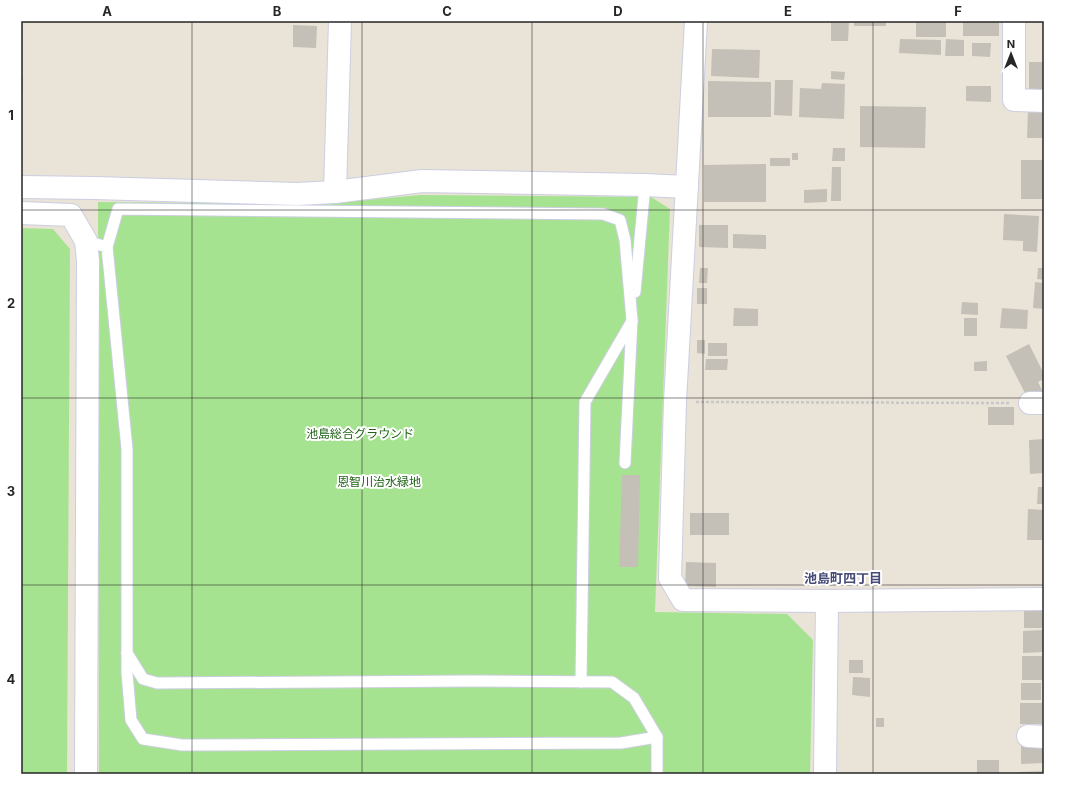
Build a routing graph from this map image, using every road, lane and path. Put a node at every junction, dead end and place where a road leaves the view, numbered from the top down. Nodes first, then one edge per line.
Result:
1 (340, 21) edge
2 (696, 21) edge
3 (1014, 21) edge
4 (1044, 101) edge
5 (645, 185) junction
6 (21, 187) edge
7 (687, 187) junction
8 (94, 188) junction
9 (335, 192) junction
10 (21, 213) edge
11 (72, 215) junction
12 (86, 241) junction
13 (107, 247) junction
14 (632, 320) junction
15 (675, 402) junction
16 (1037, 403) edge
17 (625, 463) dead end
18 (1044, 599) edge
19 (827, 601) junction
20 (127, 653) junction
21 (581, 682) junction
22 (657, 737) junction
23 (86, 774) edge
24 (657, 774) edge
25 (825, 774) edge

1 - 9 street
2 - 7 street
3 - 4 street
5 - 7 street
5 - 9 street
5 - 14 lane
6 - 8 street
7 - 15 street
8 - 9 street
8 - 11 street
10 - 11 street
11 - 12 street
12 - 13 lane
12 - 23 street
13 - 14 lane
13 - 20 lane
14 - 17 lane
14 - 21 lane
15 - 16 path
15 - 19 street
18 - 19 street
19 - 25 street
20 - 21 lane
20 - 22 lane
21 - 22 lane
22 - 24 lane

